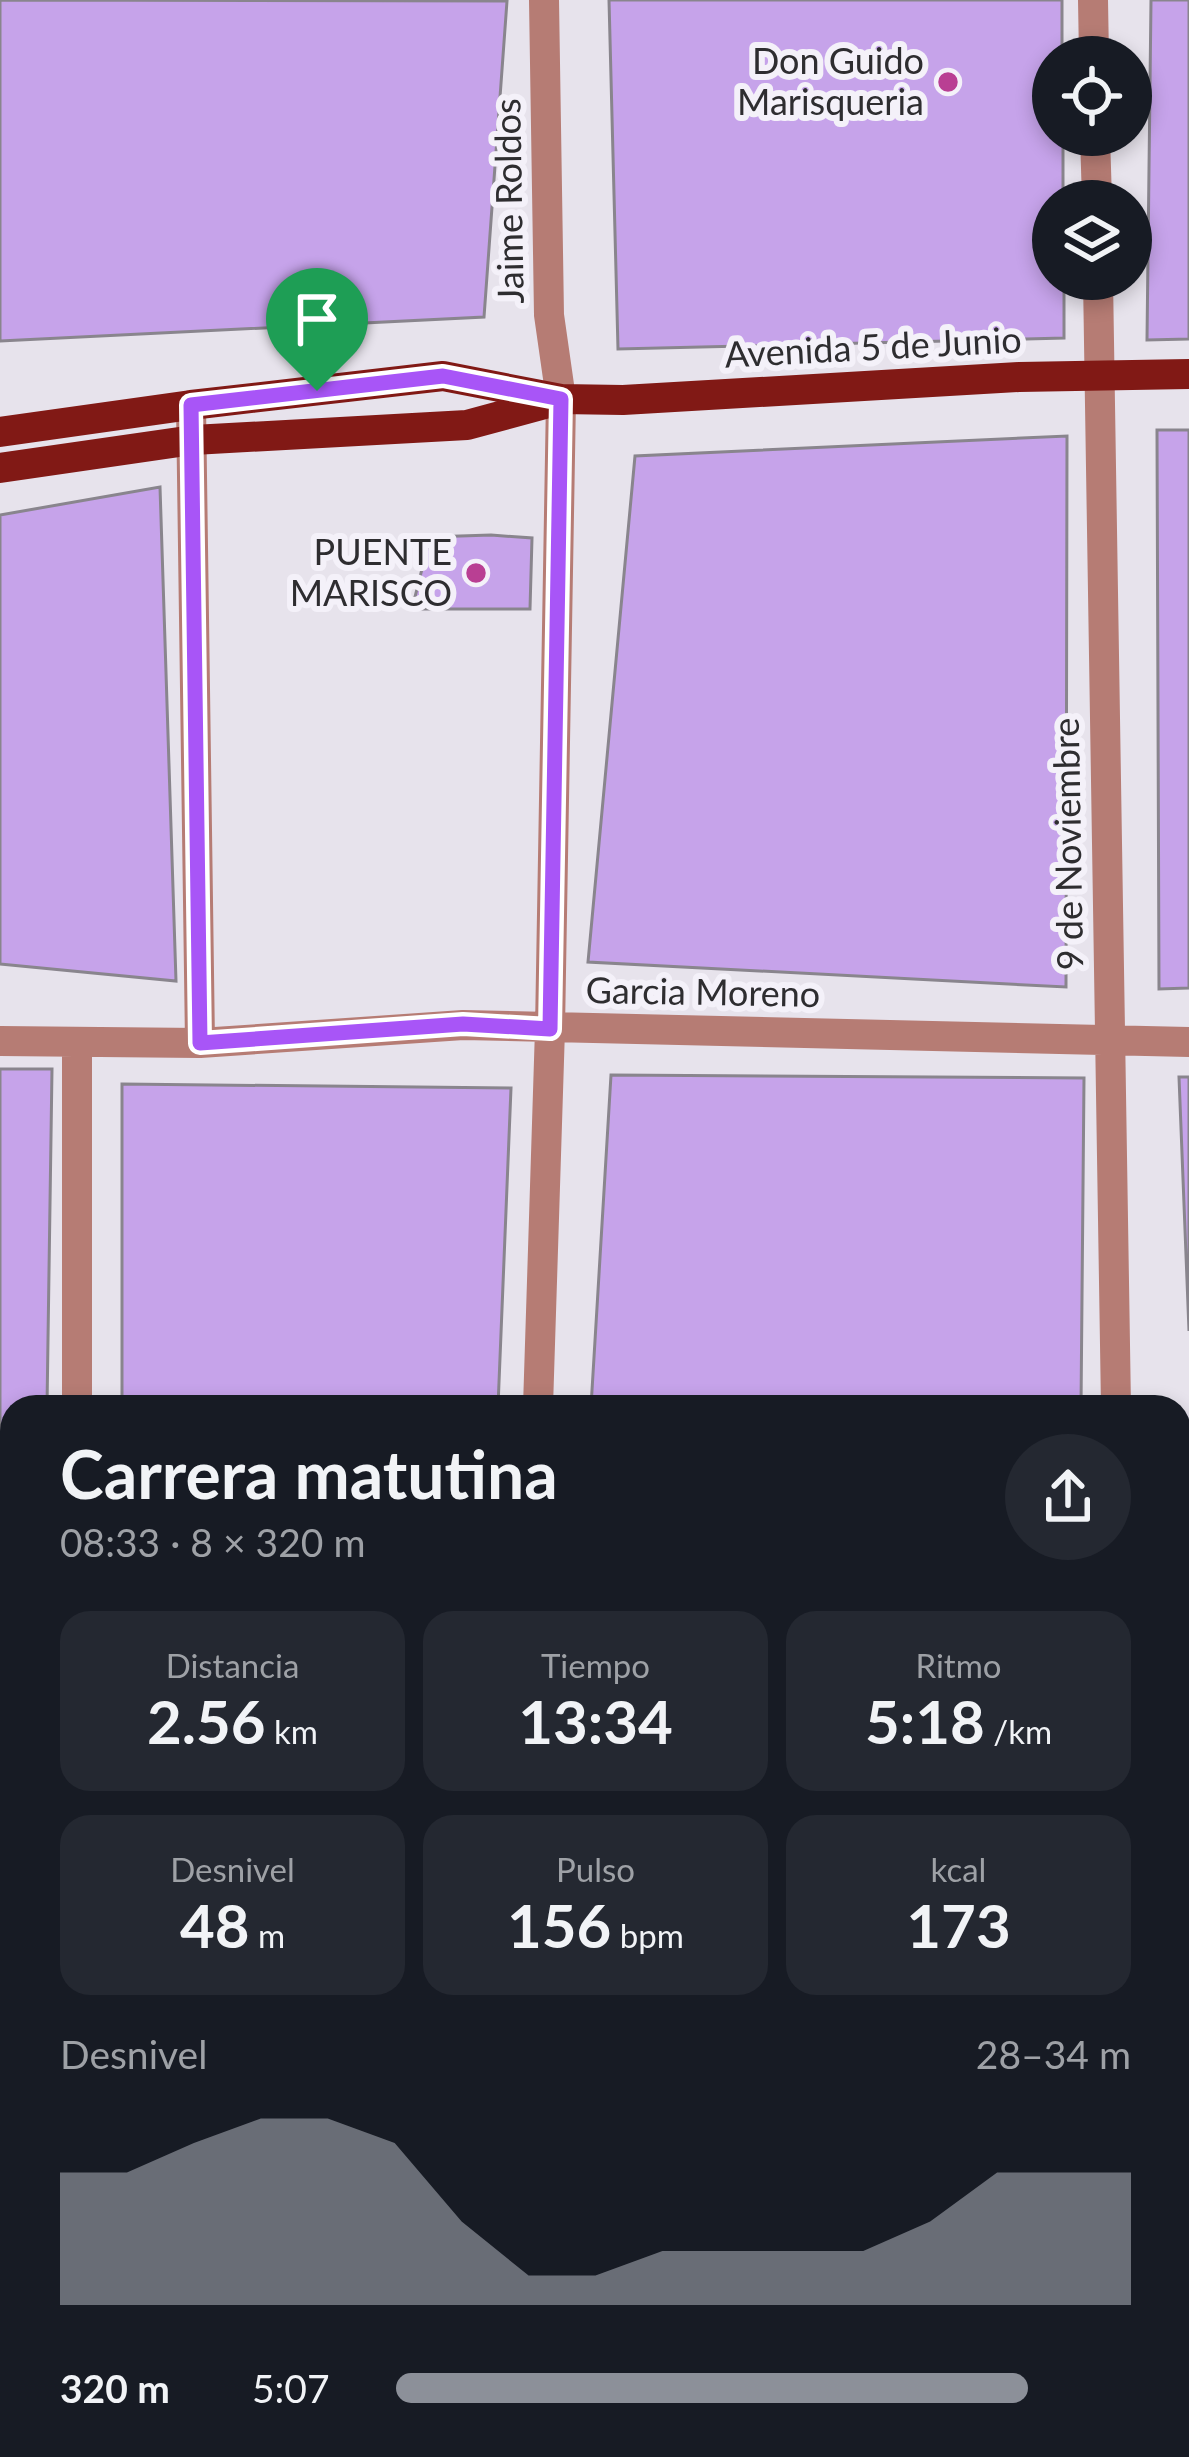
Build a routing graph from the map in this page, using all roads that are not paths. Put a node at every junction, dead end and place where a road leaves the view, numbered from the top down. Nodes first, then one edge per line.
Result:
1 (544, 0) edge
2 (1093, 0) edge
3 (1094, 36) edge
4 (1098, 300) edge
5 (1189, 374) edge
6 (1100, 375) junction
7 (561, 399) junction
8 (191, 405) junction
9 (0, 432) edge
10 (193, 440) junction
11 (0, 468) edge
12 (550, 1029) junction
13 (0, 1041) edge
14 (1110, 1041) junction
15 (1189, 1042) edge
16 (200, 1043) junction
17 (77, 1044) junction
18 (77, 1395) edge
19 (538, 1395) edge
20 (1116, 1395) edge

1 - 7 street, Jaime Roldos
2 - 3 street
4 - 6 street, 9 de Noviembre
5 - 6 main road, Avenida 5 de Junio
6 - 7 main road, Avenida 5 de Junio
6 - 14 street, 9 de Noviembre
7 - 8 main road, Avenida 5 de Junio
7 - 10 main road, Avenida 5 de Junio
7 - 12 street, Jaime Roldos
8 - 9 main road, Avenida 5 de Junio
8 - 10 street
10 - 11 main road, Avenida 5 de Junio
10 - 16 street
12 - 14 street, Garcia Moreno
12 - 16 street, Garcia Moreno
12 - 19 street, Jaime Roldos
13 - 17 street, Garcia Moreno
14 - 15 street, Garcia Moreno
14 - 20 street, 9 de Noviembre
16 - 17 street, Garcia Moreno
17 - 18 street

